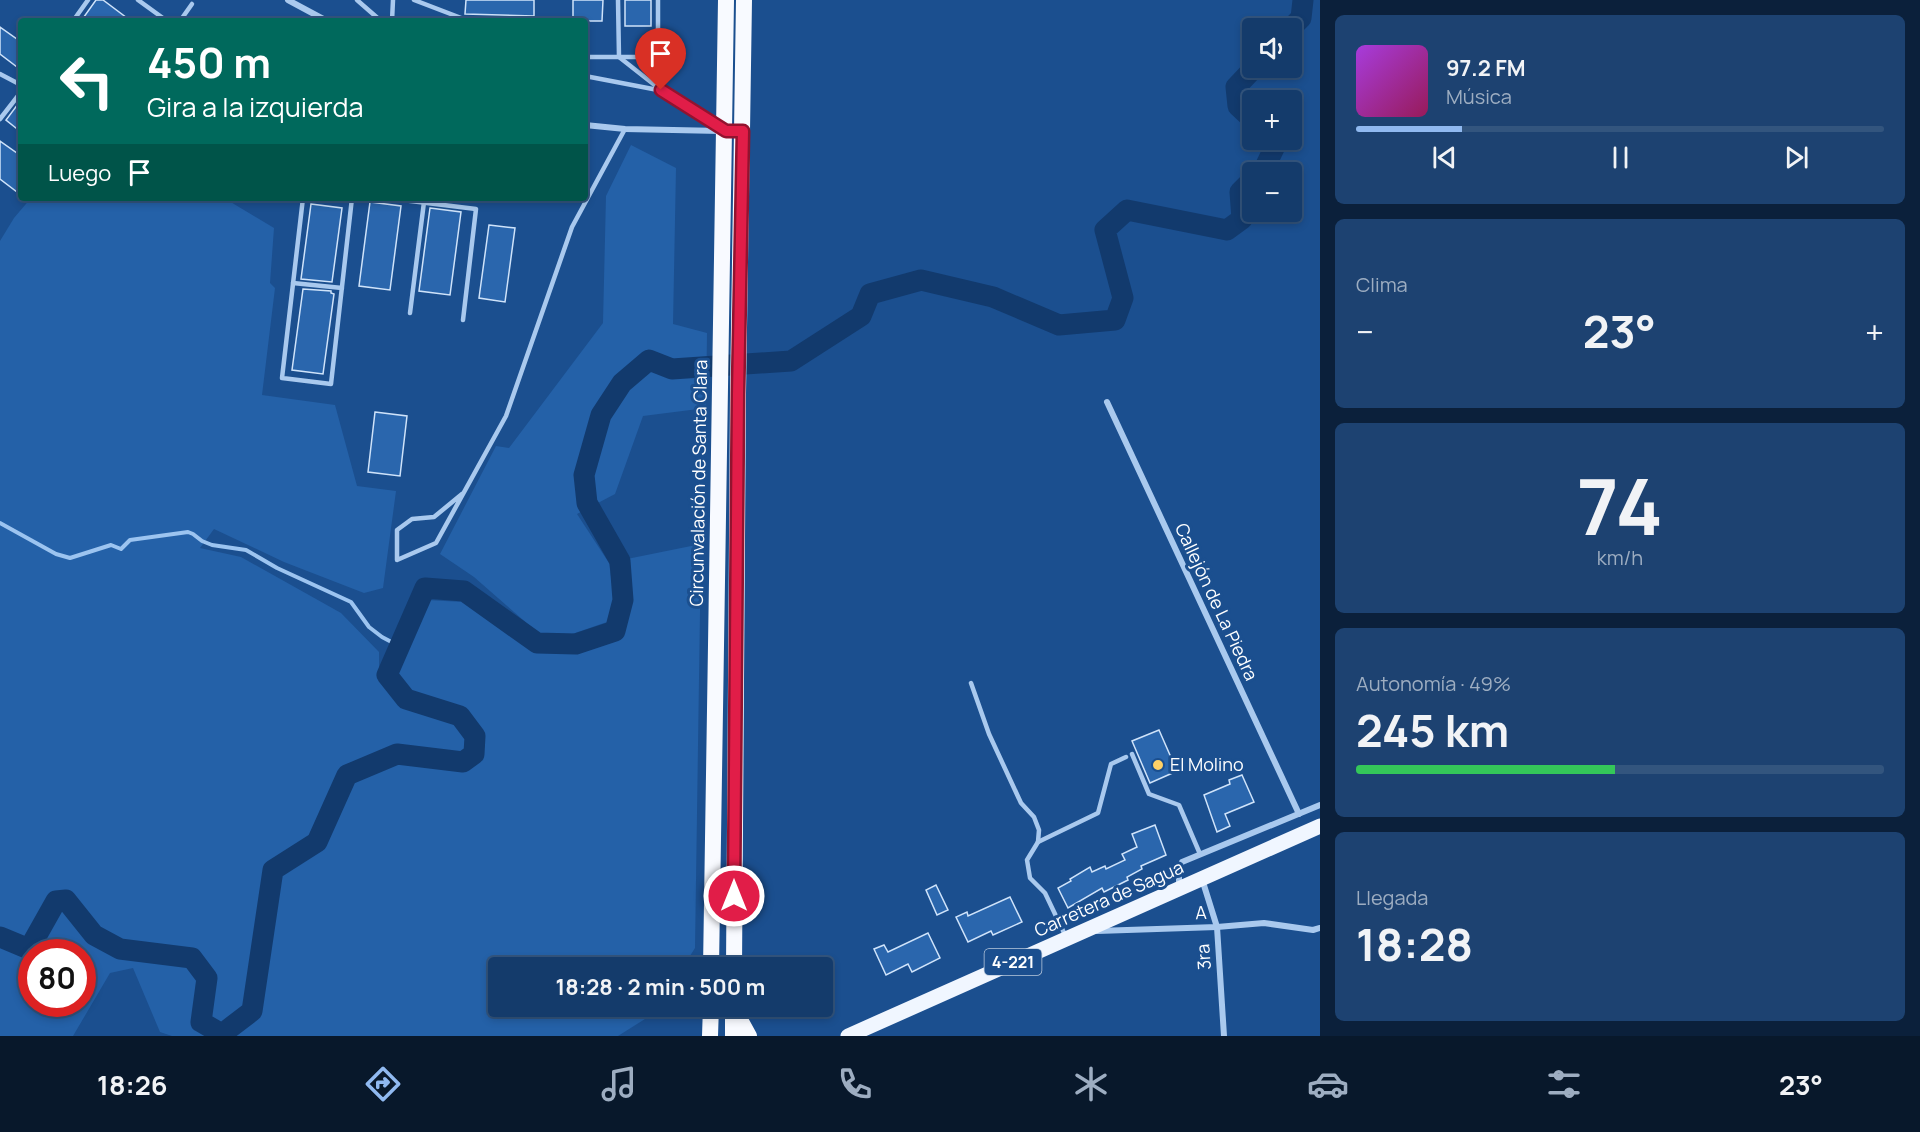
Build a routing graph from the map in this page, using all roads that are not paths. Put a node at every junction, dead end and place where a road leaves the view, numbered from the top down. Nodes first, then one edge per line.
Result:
1 (88, 0) edge
2 (138, 0) edge
3 (288, 0) edge
4 (357, 0) edge
5 (393, 0) edge
6 (414, 0) edge
7 (618, 0) edge
8 (658, 0) edge
9 (726, 0) edge
10 (744, 0) edge
11 (192, 4) dead end
12 (75, 18) edge
13 (163, 18) edge
14 (182, 18) edge
15 (321, 18) edge
16 (378, 18) edge
17 (393, 18) edge
18 (461, 18) edge
19 (588, 57) edge
20 (619, 57) junction
21 (0, 74) edge
22 (588, 77) edge
23 (18, 83) edge
24 (661, 90) junction
25 (18, 96) edge
26 (0, 119) edge
27 (588, 125) edge
28 (625, 129) junction
29 (726, 131) junction
30 (743, 131) junction
31 (588, 197) edge
32 (303, 201) edge
33 (352, 201) edge
34 (414, 201) edge
35 (586, 201) edge
36 (424, 202) junction
37 (293, 283) junction
38 (342, 288) junction
39 (410, 314) dead end
40 (463, 320) dead end
41 (1107, 402) dead end
42 (462, 494) junction
43 (971, 683) dead end
44 (1132, 754) dead end
45 (1126, 757) dead end
46 (1320, 805) edge
47 (1299, 814) junction
48 (1320, 826) edge
49 (1038, 842) junction
50 (1200, 854) junction
51 (1202, 879) junction
52 (1179, 889) junction
53 (1217, 927) junction
54 (1320, 928) edge
55 (1082, 932) junction
56 (1066, 939) junction
57 (711, 957) edge
58 (734, 957) edge
59 (711, 1017) edge
60 (734, 1017) edge
61 (740, 1017) edge
62 (710, 1036) edge
63 (733, 1036) edge
64 (749, 1036) edge
65 (848, 1036) edge
66 (1224, 1036) edge

1 - 12 lane
2 - 13 lane
3 - 15 street
4 - 16 lane
5 - 17 lane
6 - 18 lane
7 - 20 lane
8 - 20 lane
9 - 29 highway, Circunvalación de Santa Clara
10 - 30 highway, Circunvalación de Santa Clara
11 - 14 lane
19 - 20 lane
20 - 24 lane
21 - 23 lane
22 - 24 lane
24 - 29 lane
25 - 26 lane
27 - 28 street
28 - 29 street
28 - 31 lane
29 - 30 street
29 - 57 highway, Circunvalación de Santa Clara
30 - 58 highway, Circunvalación de Santa Clara
32 - 37 lane
33 - 38 lane
34 - 36 lane
35 - 42 lane
36 - 39 lane
36 - 40 lane
37 - 38 lane
37 - 38 lane
41 - 47 street, Callejón de La Piedra
42 - 42 lane
43 - 49 lane
44 - 50 lane
45 - 49 lane
46 - 47 street
47 - 50 street
48 - 51 main road, Carretera de Sagua / 4-221
49 - 56 lane
50 - 52 street
51 - 52 main road, Carretera de Sagua / 4-221
51 - 53 street, 3ra
52 - 55 main road, Carretera de Sagua / 4-221
53 - 54 street, A
53 - 55 street, A
53 - 66 street, 3ra
55 - 56 main road, Carretera de Sagua / 4-221
56 - 65 main road, Carretera de Sagua / 4-221
59 - 62 highway
60 - 63 highway
61 - 64 highway

